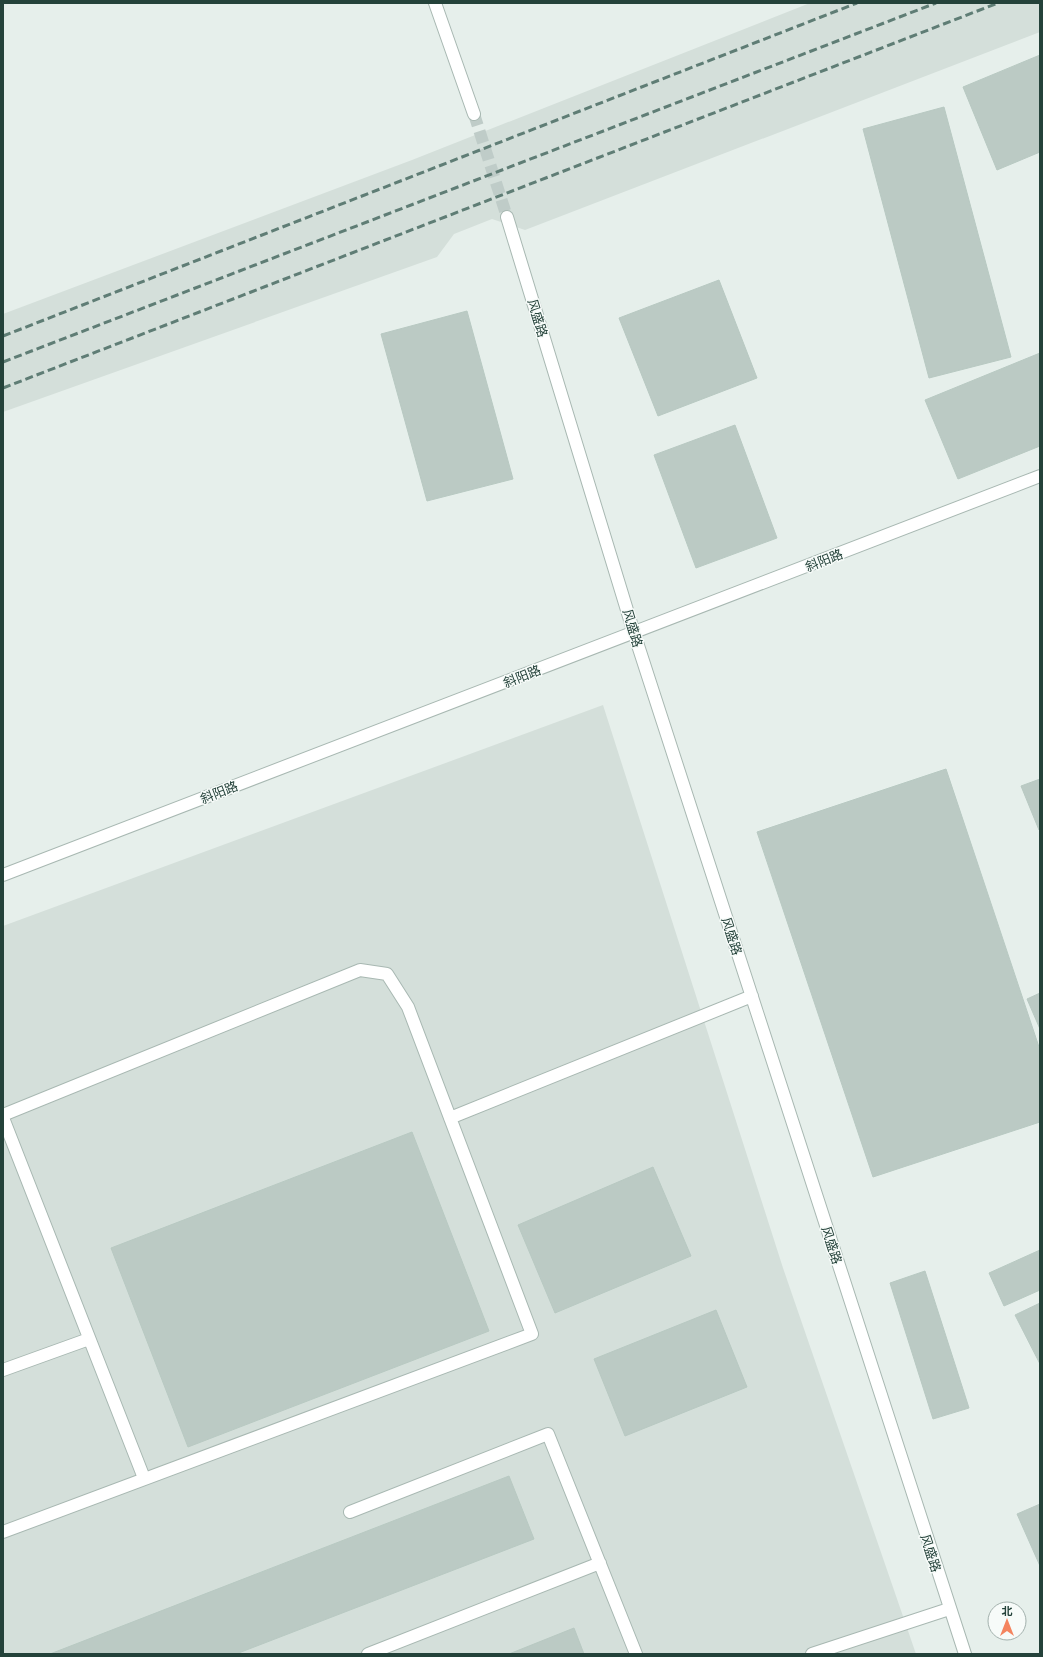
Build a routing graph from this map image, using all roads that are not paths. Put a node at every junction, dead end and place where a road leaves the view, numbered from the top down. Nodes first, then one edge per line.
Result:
1 (434, 3) edge
2 (474, 114) tunnel mouth
3 (506, 217) tunnel mouth
4 (1040, 476) edge
5 (634, 633) junction
6 (3, 876) edge
7 (752, 996) junction
8 (3, 1114) edge
9 (3, 1118) edge
10 (450, 1118) junction
11 (90, 1339) junction
12 (3, 1370) edge
13 (144, 1478) junction
14 (350, 1512) dead end
15 (3, 1532) edge
16 (600, 1564) junction
17 (949, 1609) junction
18 (368, 1654) edge
19 (636, 1654) edge
20 (812, 1654) edge
21 (965, 1654) edge

1 - 2 street
3 - 5 street, 风盛路
4 - 5 street, 斜阳路
5 - 6 street, 斜阳路
5 - 7 street, 风盛路
7 - 10 street
7 - 17 street, 风盛路
8 - 10 street
9 - 11 street
10 - 13 street
11 - 12 street
11 - 13 street
13 - 15 street
14 - 16 street
16 - 18 street
16 - 19 street
17 - 20 street
17 - 21 street, 风盛路

